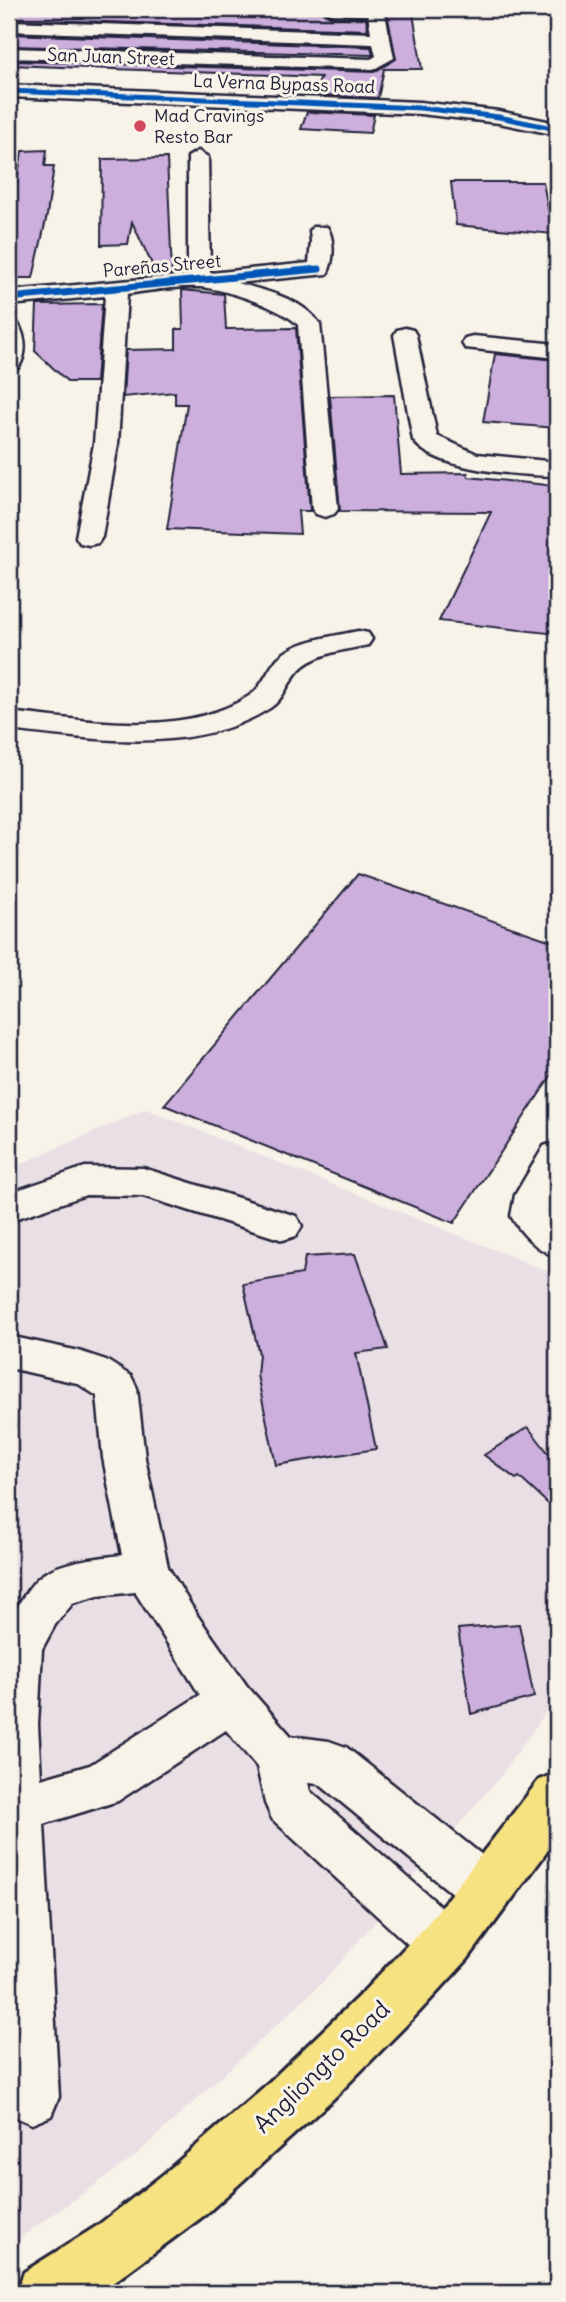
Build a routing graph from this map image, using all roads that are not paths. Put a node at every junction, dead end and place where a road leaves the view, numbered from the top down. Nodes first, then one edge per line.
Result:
1 (31, 9) edge
2 (332, 9) edge
3 (375, 9) edge
4 (16, 26) edge
5 (382, 39) junction
6 (9, 53) edge
7 (9, 91) edge
8 (557, 129) edge
9 (198, 157) dead end
10 (320, 231) dead end
11 (199, 280) junction
12 (116, 288) junction
13 (9, 298) edge
14 (9, 327) edge
15 (405, 335) dead end
16 (473, 343) dead end
17 (557, 351) edge
18 (10, 363) edge
19 (557, 470) edge
20 (325, 509) dead end
21 (89, 537) dead end
22 (358, 639) dead end
23 (9, 721) edge
24 (557, 1156) edge
25 (9, 1207) edge
26 (283, 1226) dead end
27 (557, 1242) edge
28 (9, 1352) edge
29 (147, 1572) junction
30 (231, 1701) junction
31 (279, 1757) junction
32 (557, 1797) edge
33 (19, 1808) junction
34 (488, 1891) junction
35 (445, 1944) junction
36 (32, 2097) dead end
37 (45, 2293) edge

1 - 4 street
2 - 3 street
3 - 5 street
4 - 5 street
5 - 6 street, San Juan Street
7 - 8 street, La Verna Bypass Road
9 - 11 street
10 - 11 street, Pareñas Street
11 - 12 street, Pareñas Street
11 - 20 street
12 - 13 street, Pareñas Street
12 - 21 street
14 - 18 street
15 - 19 street
16 - 17 street
22 - 23 street
24 - 27 street
25 - 26 street
28 - 29 street
29 - 30 street
29 - 33 street
30 - 31 street
30 - 33 street
31 - 34 street
31 - 35 street
32 - 34 main road, Angliongto Road
33 - 36 street
34 - 35 main road, Angliongto Road
35 - 37 main road, Angliongto Road

